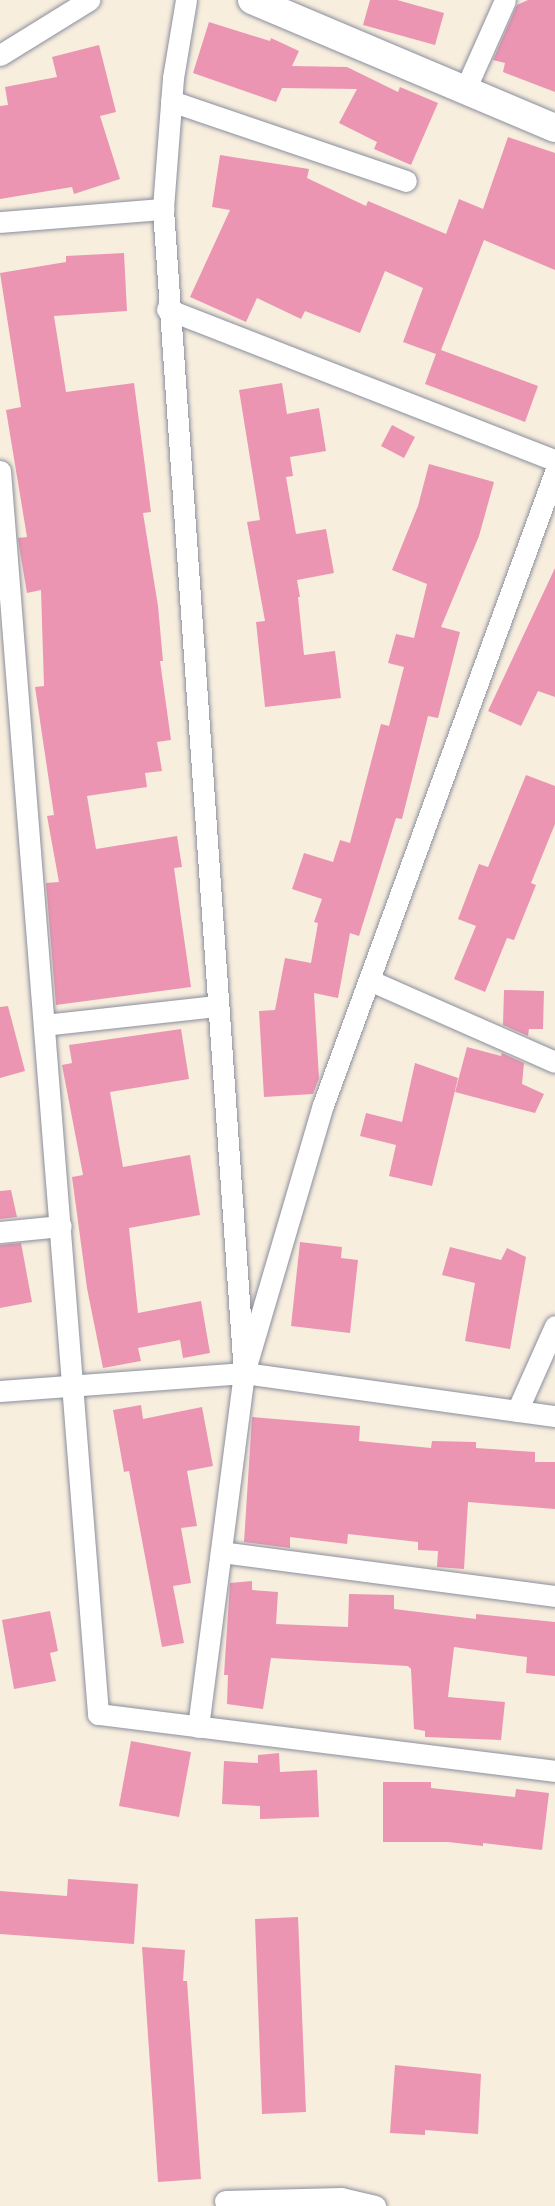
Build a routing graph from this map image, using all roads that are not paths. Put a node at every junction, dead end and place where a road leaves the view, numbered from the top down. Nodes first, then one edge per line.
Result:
1 (89, 0) edge
2 (186, 0) edge
3 (251, 0) edge
4 (505, 0) edge
5 (0, 55) edge
6 (466, 90) junction
7 (171, 101) junction
8 (555, 128) edge
9 (406, 181) dead end
10 (163, 209) junction
11 (0, 222) edge
12 (167, 309) junction
13 (555, 460) edge
14 (0, 471) edge
15 (555, 472) edge
16 (369, 980) junction
17 (217, 1006) junction
18 (44, 1025) junction
19 (555, 1062) edge
20 (61, 1226) junction
21 (0, 1232) edge
22 (555, 1326) edge
23 (244, 1373) junction
24 (73, 1385) junction
25 (0, 1391) edge
26 (517, 1410) junction
27 (555, 1416) edge
28 (221, 1552) junction
29 (555, 1596) edge
30 (198, 1727) junction
31 (555, 1771) edge
32 (225, 2201) dead end
33 (376, 2206) edge

1 - 5 street
2 - 7 street
3 - 6 street
4 - 6 street
6 - 8 street
7 - 9 street
7 - 10 street
10 - 11 street
10 - 12 street
12 - 13 street
12 - 17 street
14 - 18 street
15 - 16 street
16 - 19 street
16 - 23 street
17 - 18 street
17 - 23 street
18 - 20 street
20 - 21 street
20 - 24 street
22 - 26 street
23 - 24 street
23 - 26 street
23 - 28 street
24 - 25 street
24 - 30 street
26 - 27 street
28 - 29 street
28 - 30 street
30 - 31 street
32 - 33 street

